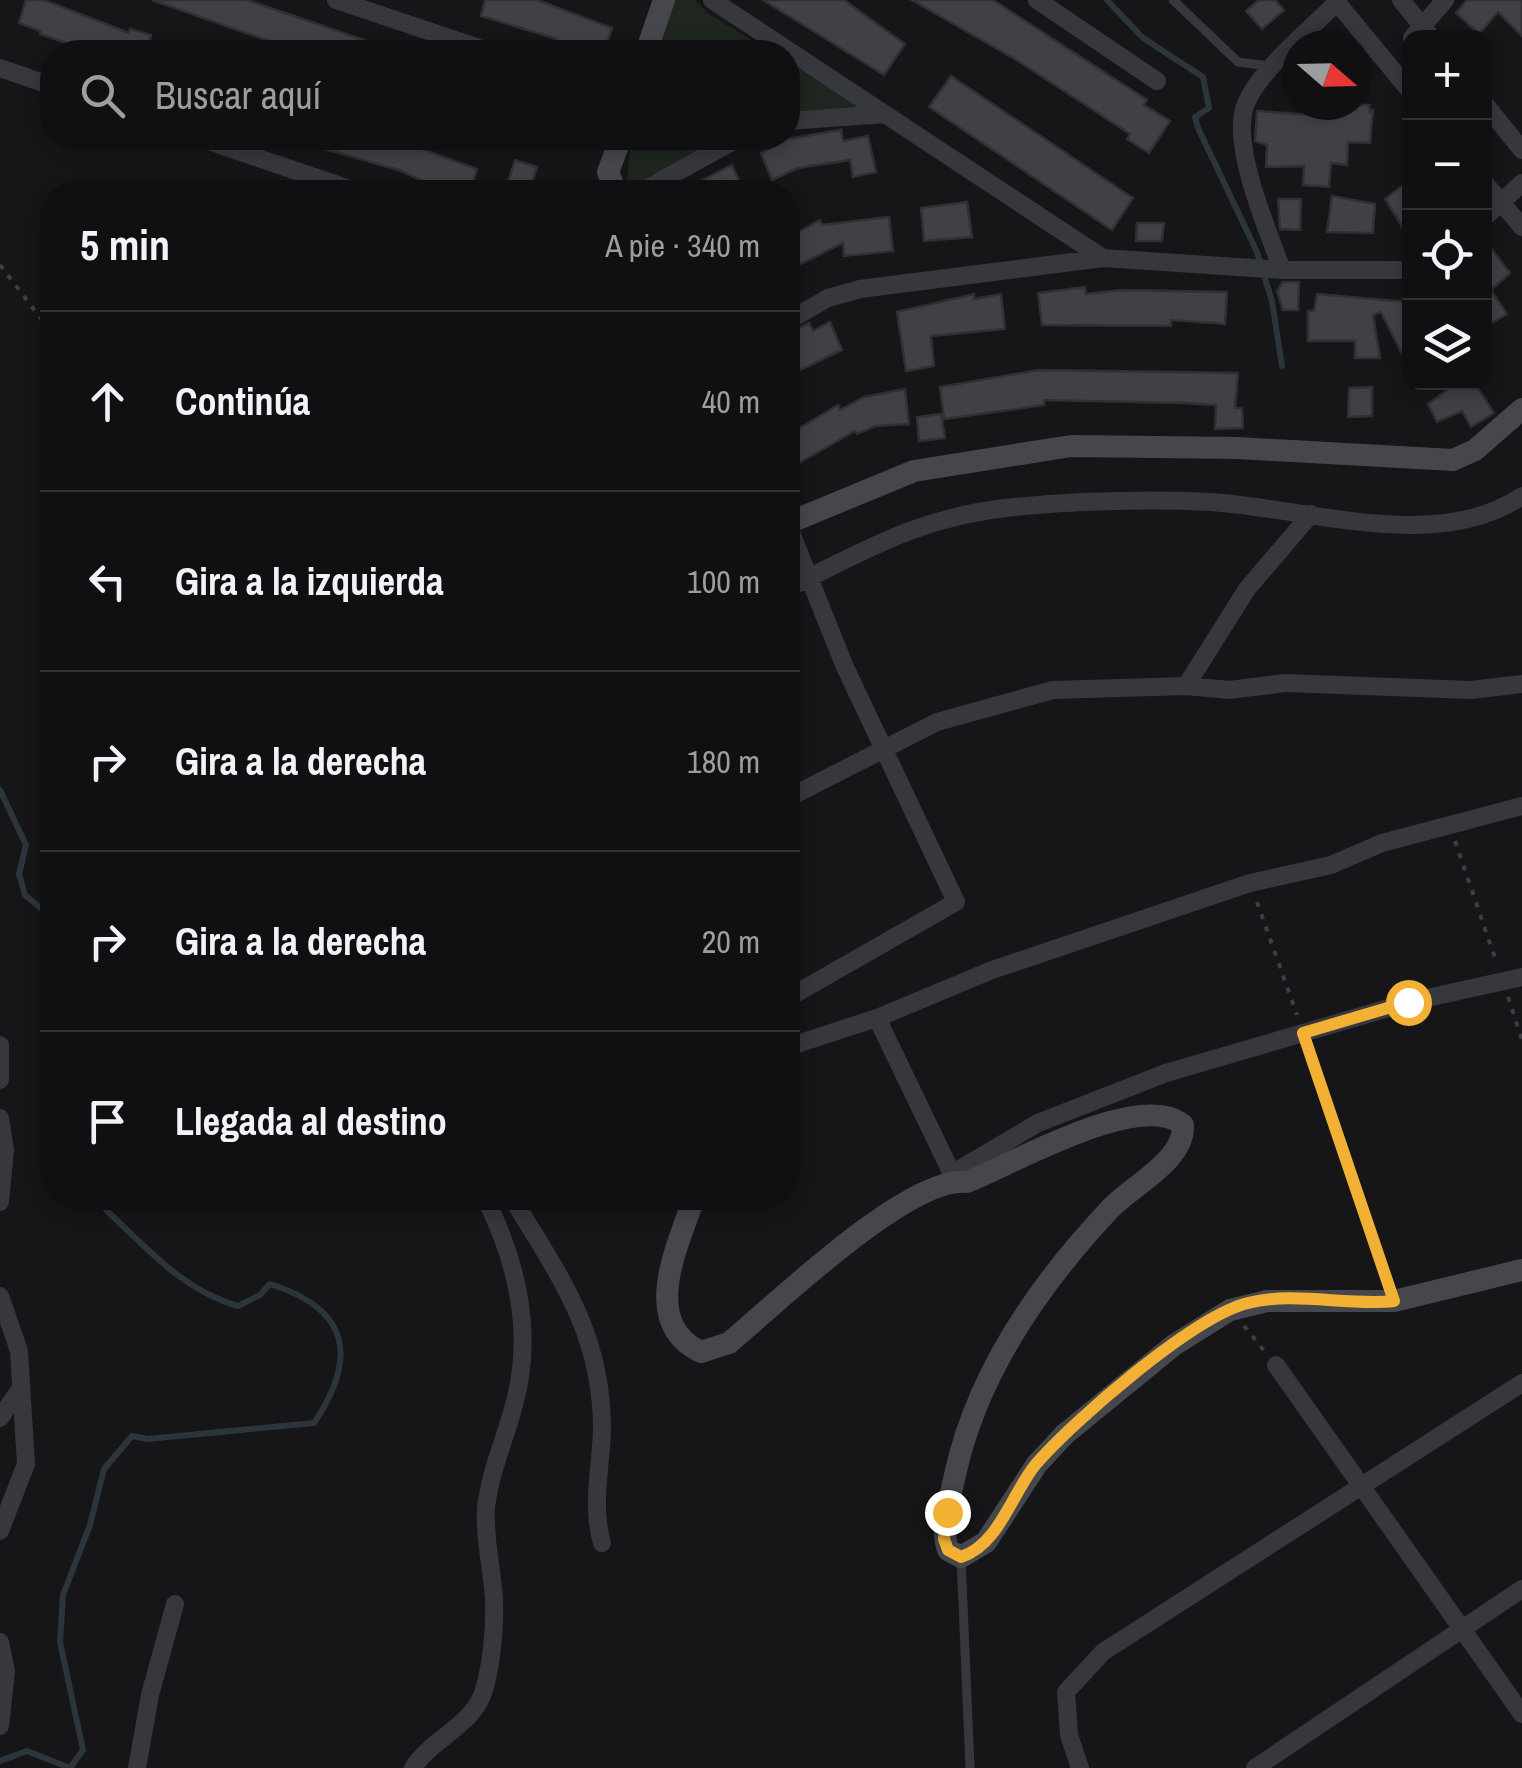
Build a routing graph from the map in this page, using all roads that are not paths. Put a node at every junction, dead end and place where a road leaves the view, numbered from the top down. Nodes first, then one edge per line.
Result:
1 (336, 0) edge
2 (664, 0) edge
3 (712, 0) edge
4 (1037, 0) edge
5 (1172, 0) edge
6 (1401, 0) edge
7 (1445, 0) edge
8 (1336, 1) edge
9 (1416, 30) edge
10 (1423, 30) edge
11 (455, 40) edge
12 (650, 40) edge
13 (773, 40) edge
14 (1402, 51) edge
15 (800, 58) edge
16 (1276, 64) junction
17 (1388, 65) junction
18 (0, 68) edge
19 (1157, 81) dead end
20 (1402, 81) edge
21 (40, 82) edge
22 (1492, 113) edge
23 (885, 114) junction
24 (800, 120) edge
25 (230, 150) edge
26 (616, 150) edge
27 (717, 150) edge
28 (1522, 150) edge
29 (303, 180) edge
30 (609, 180) edge
31 (662, 180) edge
32 (1522, 183) edge
33 (1492, 191) edge
34 (1502, 203) junction
35 (1492, 211) edge
36 (1522, 226) edge
37 (1104, 258) junction
38 (1282, 270) junction
39 (1402, 270) edge
40 (800, 314) edge
41 (1522, 409) edge
42 (1522, 496) edge
43 (1311, 514) junction
44 (800, 519) edge
45 (800, 559) edge
46 (807, 579) junction
47 (800, 582) edge
48 (1522, 684) edge
49 (1186, 686) junction
50 (885, 745) junction
51 (800, 791) edge
52 (1522, 806) edge
53 (1522, 977) edge
54 (800, 991) edge
55 (877, 1018) junction
56 (800, 1043) edge
57 (0, 1045) edge
58 (0, 1080) edge
59 (0, 1118) edge
60 (955, 1180) junction
61 (0, 1202) edge
62 (490, 1210) edge
63 (519, 1210) edge
64 (690, 1210) edge
65 (1522, 1270) edge
66 (0, 1296) edge
67 (1276, 1365) road end
68 (1522, 1383) edge
69 (20, 1389) junction
70 (0, 1391) edge
71 (0, 1418) edge
72 (1360, 1488) junction
73 (0, 1531) edge
74 (602, 1543) dead end
75 (961, 1557) junction
76 (1522, 1589) edge
77 (176, 1604) dead end
78 (1462, 1628) junction
79 (0, 1642) edge
80 (1522, 1714) edge
81 (0, 1726) edge
82 (137, 1768) edge
83 (413, 1768) edge
84 (970, 1768) edge
85 (1080, 1768) edge
86 (1255, 1768) edge

1 - 11 street
2 - 12 street
3 - 13 street
4 - 19 street
5 - 16 lane
6 - 9 street
7 - 10 street
8 - 16 street
8 - 17 street
14 - 17 street
15 - 23 street
16 - 38 street
17 - 20 street
18 - 21 street
22 - 28 street
23 - 24 street
23 - 37 street
25 - 29 street
26 - 30 street
27 - 31 street
32 - 34 street
33 - 34 street
34 - 35 street
34 - 36 street
37 - 38 street
37 - 40 street
38 - 39 street
41 - 44 street
42 - 43 street
43 - 46 street
43 - 49 street
45 - 46 street
46 - 47 street
46 - 50 street
48 - 49 street
49 - 50 street
50 - 51 street
50 - 54 street
52 - 55 street
53 - 60 street
55 - 56 street
55 - 60 street
57 - 58 street
59 - 61 street
60 - 64 street
60 - 75 street
62 - 83 street
63 - 74 street
65 - 75 street
66 - 69 street
67 - 72 street
68 - 72 street
69 - 70 street
69 - 71 street
69 - 73 street
72 - 78 street
72 - 85 street
75 - 84 lane
76 - 78 street
77 - 82 street
78 - 80 street
78 - 86 street
79 - 81 street

